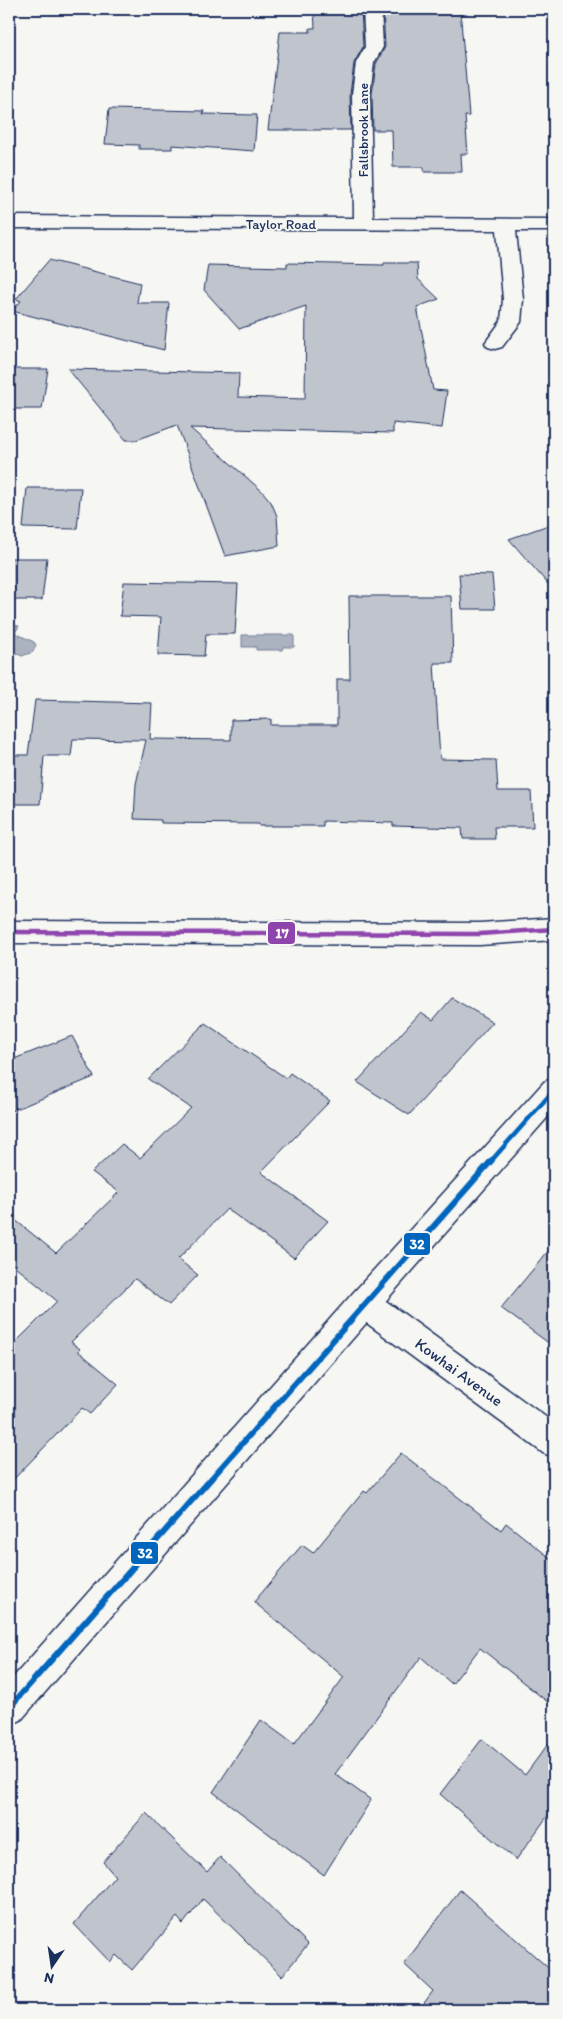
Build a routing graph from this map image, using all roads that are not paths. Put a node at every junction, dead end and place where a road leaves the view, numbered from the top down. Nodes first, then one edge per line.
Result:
1 (372, 9) edge
2 (9, 222) edge
3 (506, 224) junction
4 (554, 224) edge
5 (364, 225) junction
6 (495, 343) dead end
7 (554, 929) edge
8 (9, 932) edge
9 (480, 934) junction
10 (554, 946) edge
11 (554, 1090) edge
12 (364, 1302) junction
13 (554, 1442) edge
14 (9, 1708) edge

1 - 5 street, Fallsbrook Lane
2 - 5 street, Taylor Road
3 - 4 street, Taylor Road
3 - 5 street, Taylor Road
3 - 6 street
7 - 9 street
8 - 9 street
9 - 10 street
11 - 12 street
12 - 13 street, Kowhai Avenue
12 - 14 street

